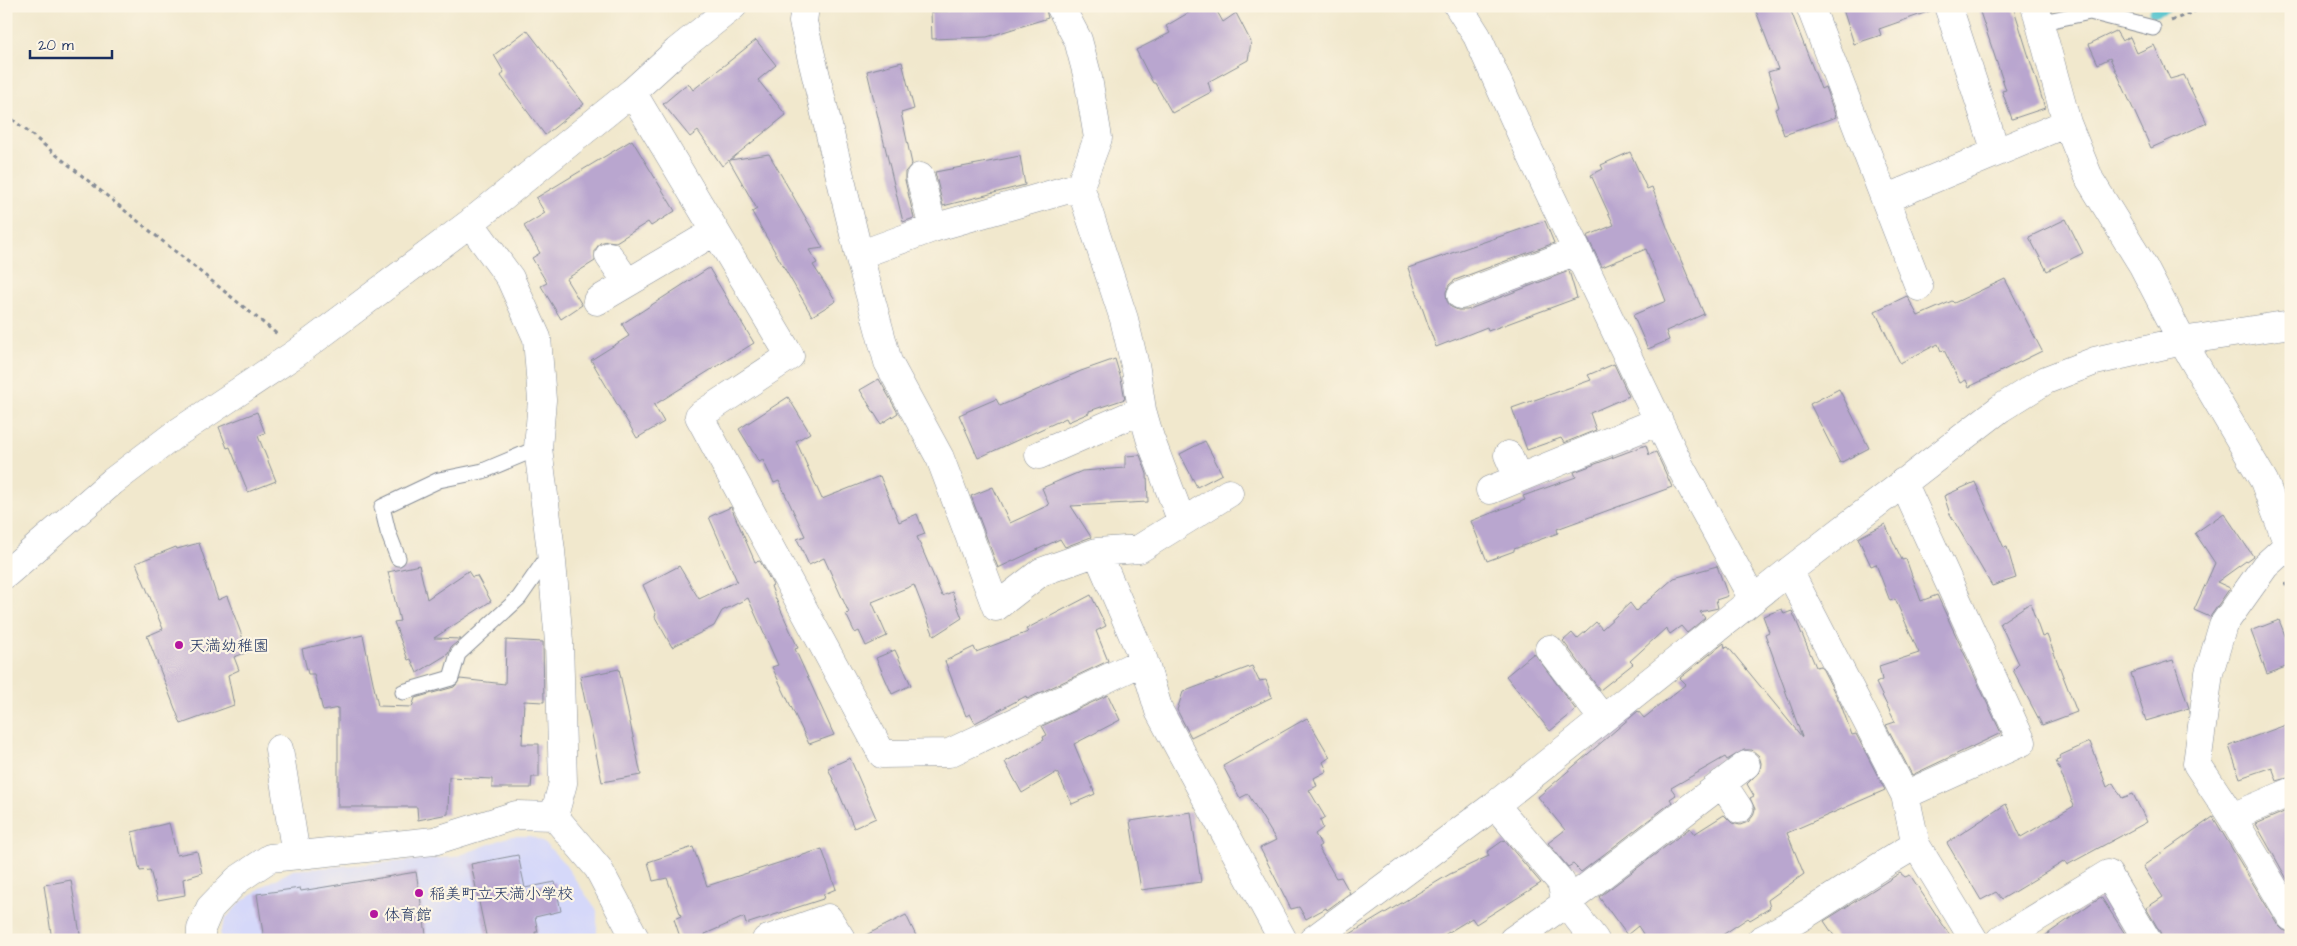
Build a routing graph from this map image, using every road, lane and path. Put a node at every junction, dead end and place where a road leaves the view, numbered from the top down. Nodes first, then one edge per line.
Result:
1 (733, 6) edge
2 (805, 6) edge
3 (1060, 6) edge
4 (1458, 6) edge
5 (1810, 6) edge
6 (1948, 6) edge
7 (2208, 6) edge
8 (2036, 14) edge
9 (2153, 28) joint
10 (632, 92) junction
11 (6, 114) edge
12 (2067, 123) junction
13 (1996, 152) junction
14 (920, 177) dead end
15 (1080, 186) junction
16 (1885, 199) junction
17 (470, 223) junction
18 (933, 228) junction
19 (714, 232) junction
20 (1577, 251) junction
21 (859, 255) junction
22 (609, 256) dead end
23 (627, 282) junction
24 (1920, 287) dead end
25 (1461, 294) dead end
26 (597, 301) dead end
27 (2291, 324) edge
28 (2182, 341) junction
29 (295, 354) junction
30 (1142, 410) junction
31 (1659, 421) junction
32 (538, 448) junction
33 (1039, 455) dead end
34 (1903, 482) junction
35 (1490, 490) dead end
36 (1229, 493) dead end
37 (1182, 522) junction
38 (2289, 549) edge
39 (552, 551) junction
40 (1097, 552) junction
41 (398, 558) dead end
42 (1789, 571) junction
43 (6, 574) edge
44 (1753, 599) junction
45 (1549, 649) dead end
46 (1144, 661) junction
47 (403, 692) dead end
48 (1603, 719) junction
49 (279, 749) dead end
50 (1746, 765) dead end
51 (1722, 783) junction
52 (2291, 792) edge
53 (1906, 795) junction
54 (1495, 805) junction
55 (1740, 809) dead end
56 (554, 816) junction
57 (2232, 816) junction
58 (1916, 845) junction
59 (296, 855) junction
60 (1566, 903) junction
61 (2291, 917) edge
62 (1777, 936) edge
63 (200, 940) edge
64 (636, 940) edge
65 (766, 940) edge
66 (842, 940) edge
67 (1283, 940) edge
68 (1313, 940) edge
69 (1513, 940) edge
70 (1595, 940) edge
71 (1974, 940) edge
72 (2000, 940) edge
73 (2147, 940) edge

1 - 10 street
2 - 21 street
3 - 15 street
4 - 20 street
5 - 16 street
6 - 13 street
7 - 9 path
8 - 9 lane
8 - 12 street
10 - 17 street
10 - 19 street
11 - 29 path
12 - 13 street
12 - 28 street
13 - 16 street
14 - 18 street
15 - 18 street
15 - 30 street
16 - 24 street
17 - 29 street
17 - 32 street
18 - 21 street
19 - 23 street
19 - 46 street
20 - 25 street
20 - 31 street
21 - 40 street
22 - 23 street
23 - 26 street
27 - 28 street
28 - 34 street
28 - 38 street
29 - 43 street
30 - 33 street
30 - 37 street
31 - 35 street
31 - 44 street
32 - 39 street
32 - 41 lane
34 - 42 street
34 - 53 street
36 - 37 street
37 - 40 street
38 - 57 street
39 - 47 lane
39 - 56 street
40 - 46 street
42 - 44 street
42 - 53 street
44 - 48 street
45 - 48 street
46 - 67 street
48 - 54 street
49 - 59 street
50 - 51 street
51 - 55 street
51 - 60 street
52 - 57 street
53 - 58 street
54 - 60 street
54 - 68 street
56 - 59 street
56 - 64 street
57 - 61 street
58 - 62 street
58 - 71 street
59 - 63 street
60 - 69 street
60 - 70 street
65 - 66 street
72 - 73 street

